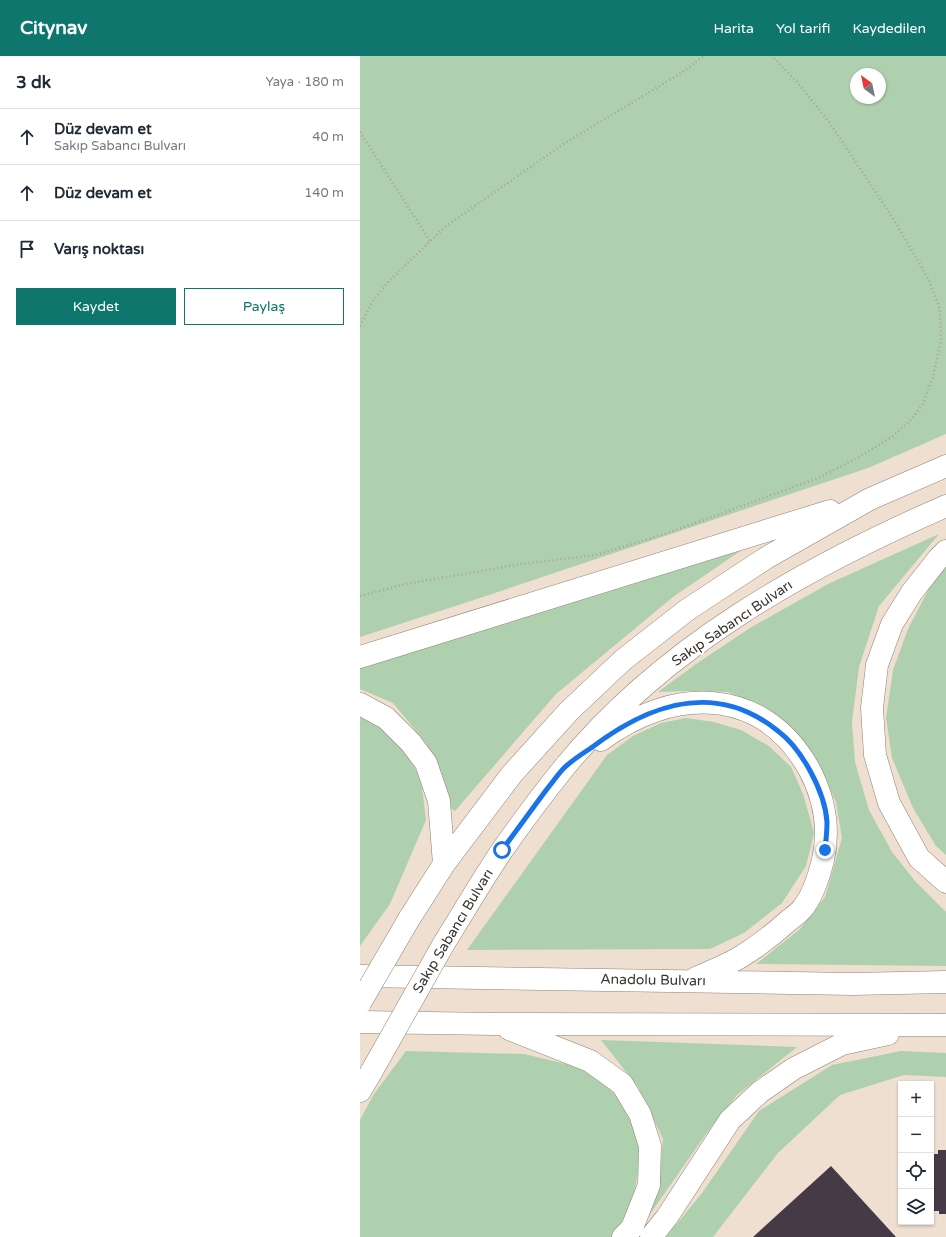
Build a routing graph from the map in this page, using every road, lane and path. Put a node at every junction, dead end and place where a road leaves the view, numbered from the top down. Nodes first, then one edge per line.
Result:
1 (704, 56) edge
2 (772, 56) edge
3 (360, 132) edge
4 (430, 241) junction
5 (360, 324) edge
6 (946, 466) edge
7 (870, 499) junction
8 (946, 506) edge
9 (946, 551) edge
10 (360, 596) edge
11 (360, 657) edge
12 (360, 704) edge
13 (564, 768) junction
14 (444, 864) junction
15 (946, 882) edge
16 (360, 976) edge
17 (692, 980) junction
18 (946, 982) edge
19 (360, 1003) edge
20 (360, 1022) edge
21 (496, 1024) junction
22 (936, 1025) edge
23 (364, 1083) edge
24 (624, 1237) edge
25 (651, 1237) edge

1 - 4 path
2 - 10 path
3 - 4 path
4 - 5 path
6 - 7 main road
7 - 11 main road
7 - 14 main road
8 - 13 main road, Sakıp Sabancı Bulvarı
9 - 15 main road
12 - 14 main road
13 - 17 main road
13 - 23 main road, Sakıp Sabancı Bulvarı, bridge
14 - 19 main road, bridge
16 - 17 main road, Anadolu Bulvarı
17 - 18 main road, Anadolu Bulvarı
20 - 21 main road
21 - 22 main road
21 - 24 main road
22 - 25 main road

